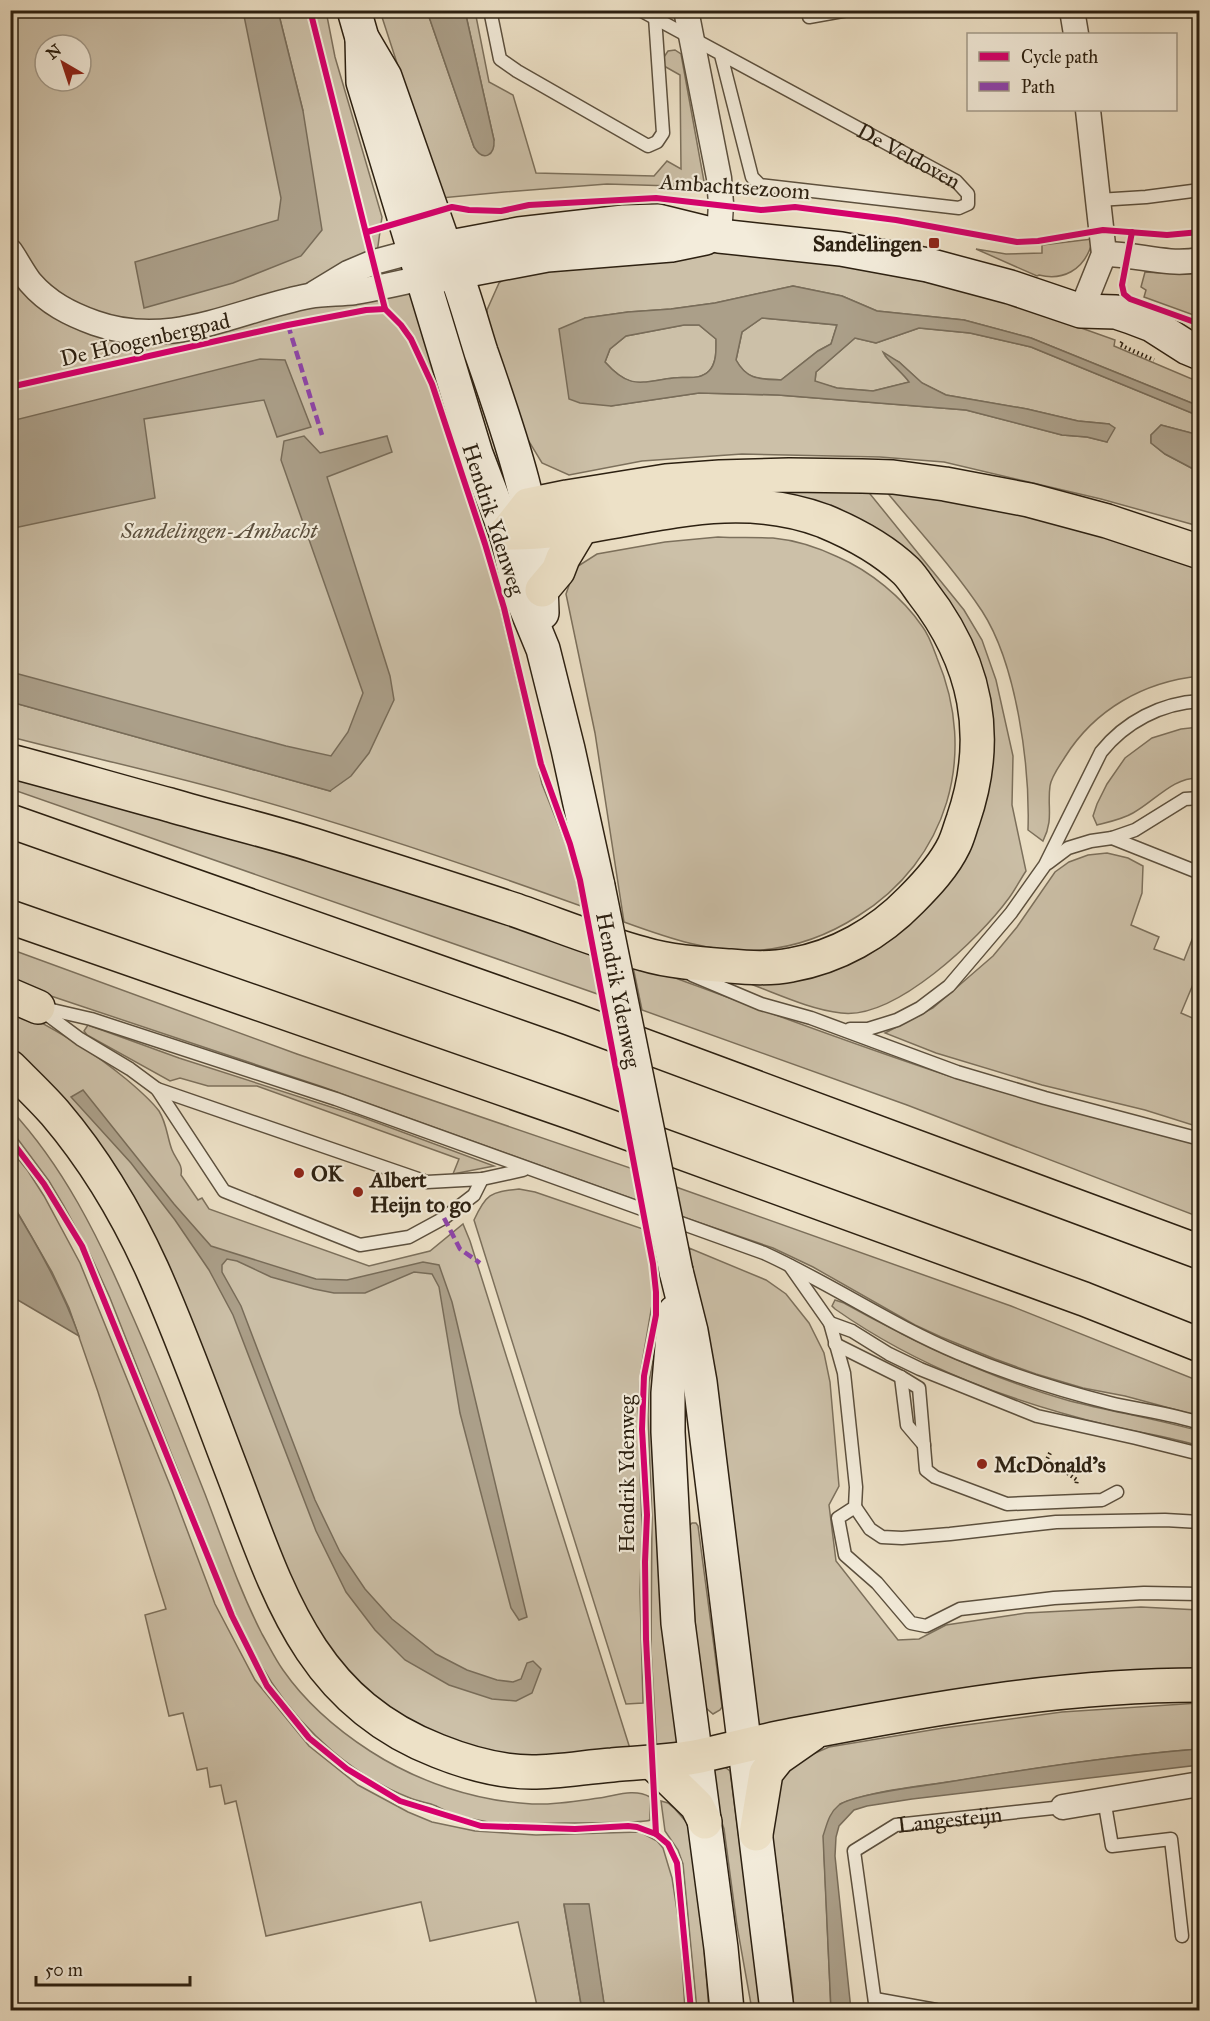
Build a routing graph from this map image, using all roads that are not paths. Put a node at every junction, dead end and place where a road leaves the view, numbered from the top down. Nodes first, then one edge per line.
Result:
1 (490, 10) edge
2 (640, 10) edge
3 (686, 10) edge
4 (808, 10) edge
5 (848, 10) edge
6 (1072, 10) edge
7 (655, 17) junction
8 (358, 24) edge
9 (1076, 33) edge
10 (692, 38) junction
11 (721, 55) junction
12 (1088, 111) edge
13 (1200, 190) edge
14 (1098, 200) junction
15 (719, 236) junction
16 (10, 251) edge
17 (1104, 254) junction
18 (1200, 260) edge
19 (435, 262) junction
20 (1081, 310) junction
21 (1194, 350) edge
22 (522, 524) junction
23 (581, 528) junction
24 (1200, 552) edge
25 (542, 590) junction
26 (543, 649) junction
27 (1200, 701) edge
28 (10, 760) edge
29 (1200, 798) edge
30 (10, 821) edge
31 (1112, 838) junction
32 (1045, 865) junction
33 (1200, 873) edge
34 (10, 917) edge
35 (646, 955) junction
36 (24, 1001) edge
37 (839, 1029) junction
38 (10, 1067) edge
39 (157, 1089) junction
40 (1200, 1139) edge
41 (527, 1169) junction
42 (483, 1179) junction
43 (1200, 1252) edge
44 (790, 1265) junction
45 (676, 1271) junction
46 (830, 1323) junction
47 (835, 1344) junction
48 (1200, 1345) edge
49 (1200, 1423) edge
50 (1200, 1455) edge
51 (1117, 1492) dead end
52 (855, 1507) junction
53 (1200, 1522) edge
54 (1200, 1594) edge
55 (1200, 1685) edge
56 (817, 1730) junction
57 (743, 1744) junction
58 (696, 1757) junction
59 (652, 1762) junction
60 (1200, 1784) edge
61 (1104, 1799) junction
62 (1063, 1807) joint
63 (705, 1822) junction
64 (756, 1834) junction
65 (1182, 1936) dead end
66 (876, 2005) edge
67 (727, 2010) edge
68 (777, 2010) edge
69 (936, 2010) edge

1 - 7 lane
2 - 7 lane, De Veldoven
3 - 10 street
4 - 5 lane
6 - 9 street
7 - 10 lane, De Veldoven
8 - 19 main road, Hendrik Ydenweg
10 - 11 lane, De Veldoven
10 - 15 street
11 - 11 lane, De Veldoven
12 - 14 street
13 - 14 lane
14 - 17 street
15 - 19 main road
15 - 20 main road
16 - 19 street
17 - 18 street
17 - 20 street
19 - 22 main road, Hendrik Ydenweg
20 - 21 main road
22 - 23 highway
22 - 24 highway
22 - 25 main road, Hendrik Ydenweg
22 - 26 main road, Hendrik Ydenweg
23 - 25 highway
23 - 35 highway
25 - 26 main road, Hendrik Ydenweg
26 - 45 main road, Hendrik Ydenweg, bridge
27 - 32 lane
28 - 35 highway
29 - 31 lane
30 - 43 highway
31 - 32 lane
31 - 33 lane
32 - 37 lane
34 - 48 highway
35 - 37 lane
36 - 39 lane
36 - 41 lane
37 - 40 lane
38 - 59 highway
39 - 42 lane
39 - 42 lane
41 - 42 lane
41 - 44 lane
44 - 46 lane
44 - 49 lane
45 - 57 main road, Hendrik Ydenweg
45 - 58 main road, Hendrik Ydenweg
46 - 47 lane
46 - 50 lane
47 - 51 lane
47 - 52 lane
52 - 53 lane
52 - 54 lane
55 - 56 highway
56 - 57 highway
56 - 64 highway
57 - 58 highway
57 - 64 main road, Hendrik Ydenweg
58 - 59 highway
58 - 63 main road, Hendrik Ydenweg
59 - 63 highway
60 - 61 street, Langesteijn
61 - 62 street, Langesteijn
61 - 65 lane
62 - 66 lane, Langesteijn
63 - 67 main road, Hendrik Ydenweg
64 - 68 main road, Hendrik Ydenweg
66 - 69 lane, Langesteijn

